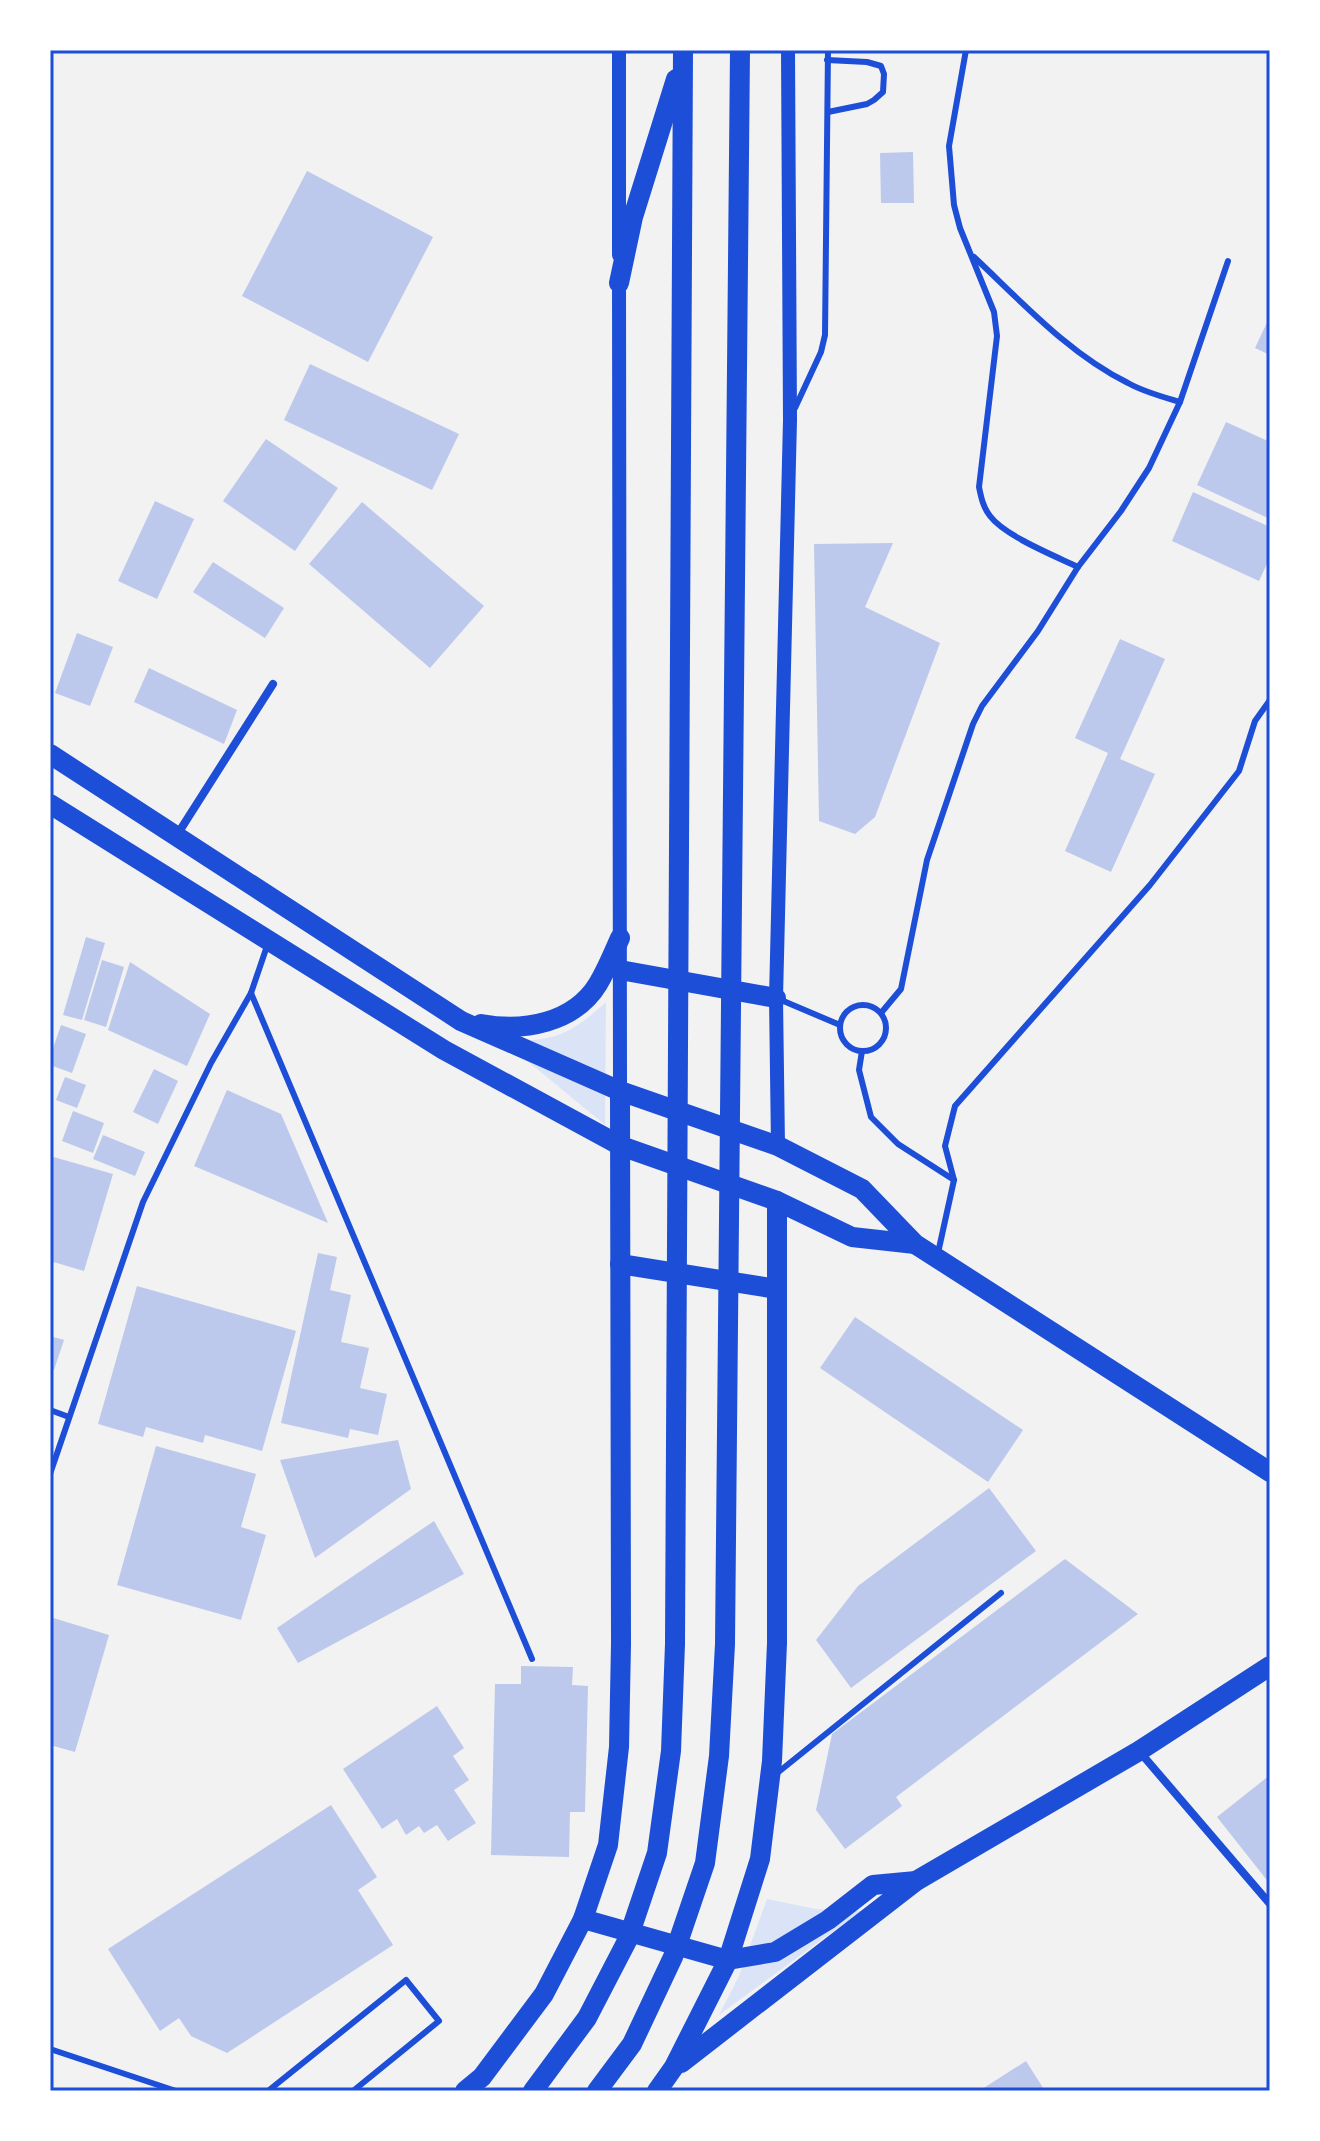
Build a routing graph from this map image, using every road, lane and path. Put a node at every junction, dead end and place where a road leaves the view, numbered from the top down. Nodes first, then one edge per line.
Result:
1 (619, 50) edge
2 (740, 50) edge
3 (788, 50) edge
4 (828, 50) edge
5 (966, 50) edge
6 (683, 54) edge
7 (827, 60) junction
8 (828, 112) junction
9 (972, 255) junction
10 (1228, 261) dead end
11 (619, 283) junction
12 (1180, 402) junction
13 (790, 420) junction
14 (1078, 567) junction
15 (273, 684) dead end
16 (1270, 700) edge
17 (50, 754) edge
18 (50, 804) edge
19 (177, 836) junction
20 (620, 938) junction
21 (269, 941) junction
22 (620, 970) junction
23 (251, 993) junction
24 (776, 998) junction
25 (881, 1013) junction
26 (461, 1021) junction
27 (840, 1025) junction
28 (862, 1051) junction
29 (620, 1091) junction
30 (621, 1146) junction
31 (778, 1146) junction
32 (954, 1180) junction
33 (777, 1201) junction
34 (915, 1244) junction
35 (937, 1258) junction
36 (620, 1264) junction
37 (777, 1289) junction
38 (50, 1410) edge
39 (69, 1417) junction
40 (1270, 1472) edge
41 (50, 1474) edge
42 (1001, 1593) dead end
43 (532, 1659) dead end
44 (1270, 1666) edge
45 (1139, 1751) junction
46 (770, 1778) junction
47 (916, 1881) junction
48 (1270, 1904) edge
49 (583, 1919) junction
50 (728, 1960) junction
51 (50, 2049) edge
52 (674, 2067) junction
53 (176, 2091) edge
54 (268, 2091) edge
55 (353, 2091) edge
56 (465, 2091) edge
57 (533, 2091) edge
58 (597, 2091) edge
59 (657, 2091) edge

1 - 11 street
2 - 58 highway
3 - 13 street
4 - 7 lane
5 - 9 lane
6 - 11 highway
6 - 57 highway
7 - 8 lane
7 - 8 lane
8 - 13 lane
9 - 12 lane
9 - 14 lane
10 - 12 lane
11 - 20 street
12 - 14 lane
13 - 24 street
14 - 25 lane
15 - 19 street
16 - 32 lane
17 - 19 highway
18 - 21 highway
19 - 26 highway
20 - 22 street
20 - 26 highway
21 - 23 lane
21 - 30 highway
22 - 24 highway
22 - 29 street
23 - 39 lane
23 - 43 lane
24 - 27 lane
24 - 31 street
25 - 27 lane
25 - 28 lane
26 - 29 highway
27 - 28 lane
28 - 32 lane
29 - 30 highway
29 - 31 highway
30 - 33 highway
30 - 36 highway
31 - 34 highway
32 - 35 lane
33 - 34 highway
33 - 37 highway
34 - 35 highway
35 - 40 highway
36 - 37 highway
36 - 49 highway
37 - 46 highway
38 - 39 lane
39 - 41 lane
42 - 46 lane
44 - 45 highway
45 - 47 highway
45 - 48 street
46 - 50 highway
47 - 50 highway
47 - 52 highway
49 - 50 highway
49 - 56 highway
50 - 52 highway
51 - 53 lane
52 - 59 highway
54 - 55 lane

